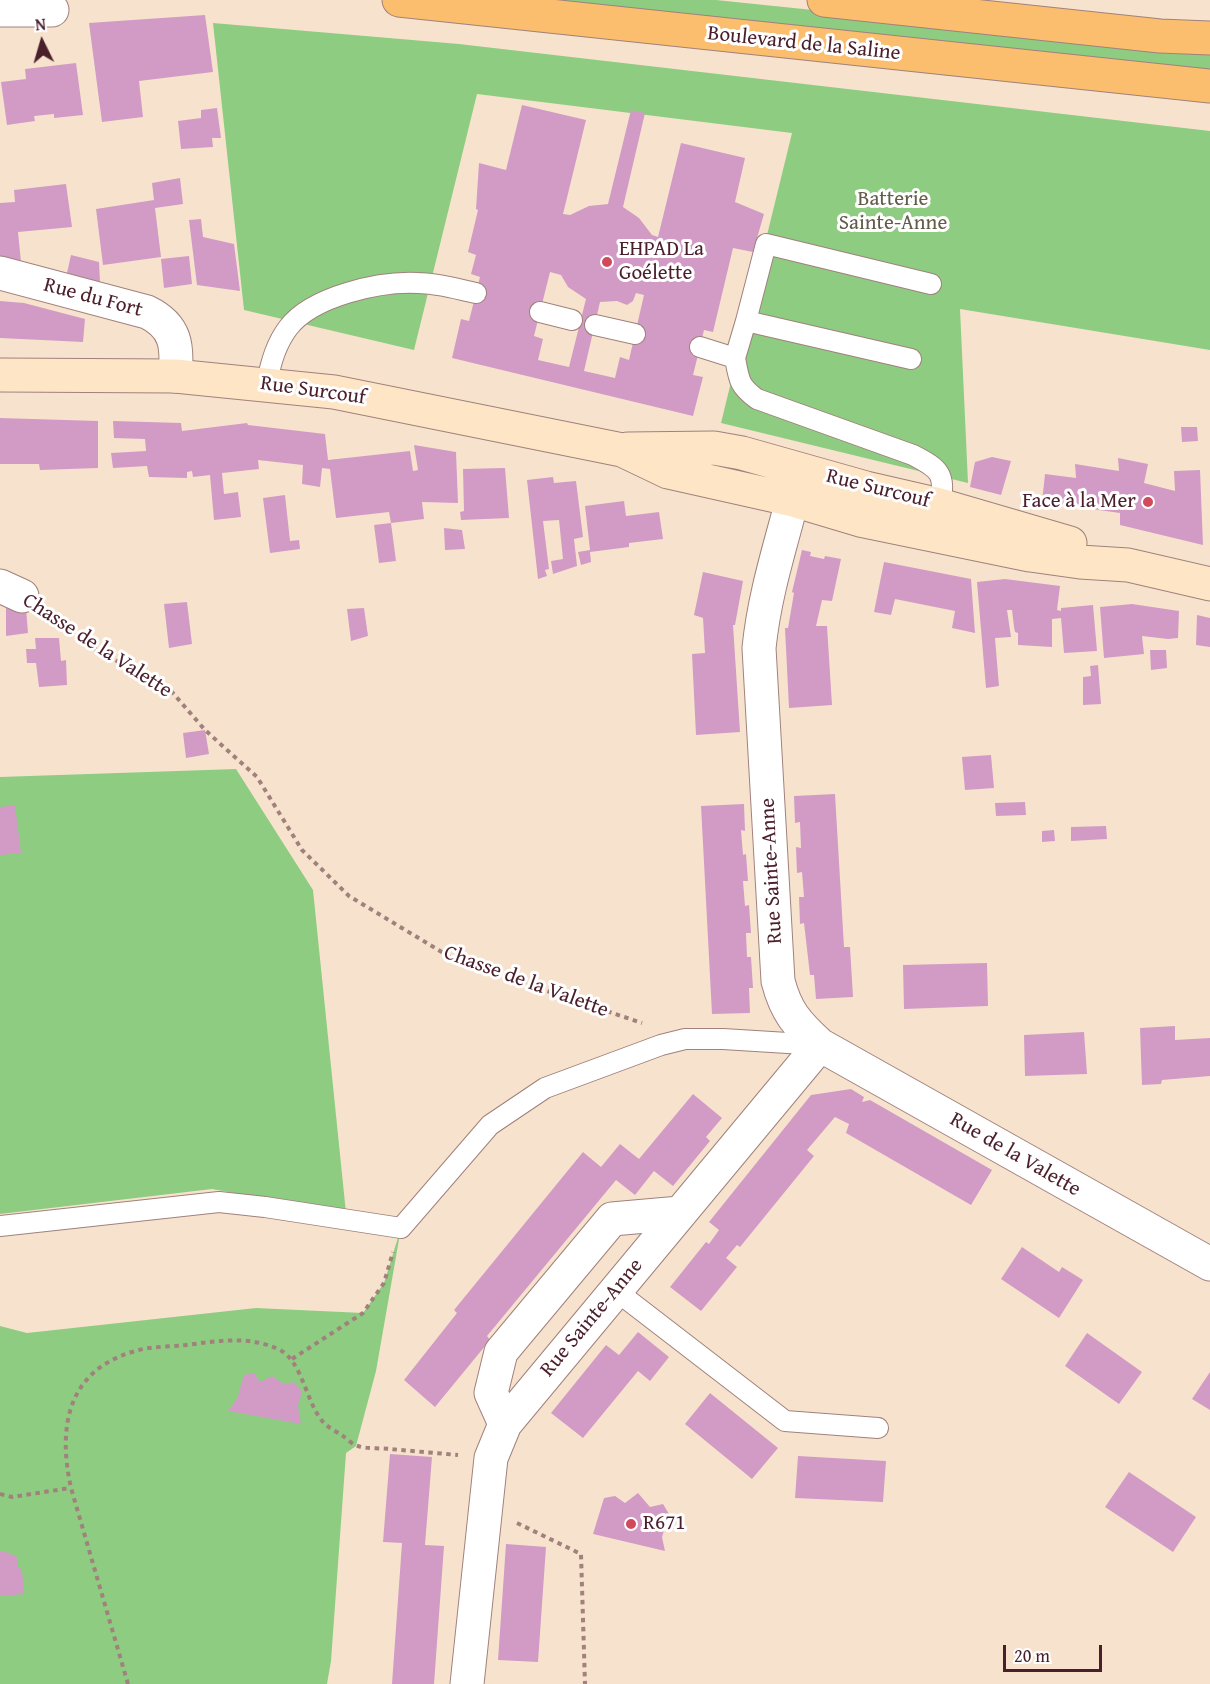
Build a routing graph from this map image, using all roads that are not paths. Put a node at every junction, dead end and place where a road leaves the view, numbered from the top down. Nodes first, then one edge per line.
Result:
1 (399, 0) edge
2 (824, 0) edge
3 (0, 10) edge
4 (52, 10) dead end
5 (1210, 38) edge
6 (1210, 86) edge
7 (0, 273) edge
8 (931, 284) dead end
9 (476, 293) dead end
10 (540, 312) dead end
11 (572, 320) dead end
12 (746, 321) junction
13 (595, 325) dead end
14 (634, 334) dead end
15 (700, 347) dead end
16 (735, 358) junction
17 (911, 359) dead end
18 (0, 375) edge
19 (175, 376) junction
20 (267, 384) junction
21 (622, 450) junction
22 (800, 469) junction
23 (793, 500) junction
24 (940, 505) junction
25 (1128, 565) junction
26 (1210, 584) edge
27 (820, 1045) junction
28 (680, 1213) junction
29 (0, 1226) edge
30 (1210, 1264) edge
31 (615, 1290) junction
32 (505, 1424) junction
33 (878, 1428) dead end
34 (467, 1684) edge

1 - 6 main road, Boulevard de la Saline
2 - 5 main road
3 - 4 street
7 - 19 street, Rue du Fort
8 - 12 lane
9 - 20 lane
10 - 11 lane
12 - 16 lane
12 - 17 lane
13 - 14 lane
15 - 16 lane
16 - 24 lane
18 - 19 main road, Rue Surcouf
19 - 20 main road, Rue Surcouf
20 - 21 main road, Rue Surcouf
21 - 22 main road, Rue Surcouf
21 - 23 main road, Rue Surcouf
22 - 23 street, Rue Sainte-Anne
22 - 24 main road, Rue Surcouf
23 - 25 main road, Rue Surcouf
23 - 27 street, Rue Sainte-Anne
24 - 25 main road, Rue Surcouf
25 - 26 main road, Rue Surcouf
27 - 28 street, Rue Sainte-Anne
27 - 29 lane
27 - 30 street, Rue de la Valette
28 - 31 street, Rue Sainte-Anne
28 - 32 street
31 - 32 street, Rue Sainte-Anne
31 - 33 lane
32 - 34 street, Rue Sainte-Anne

